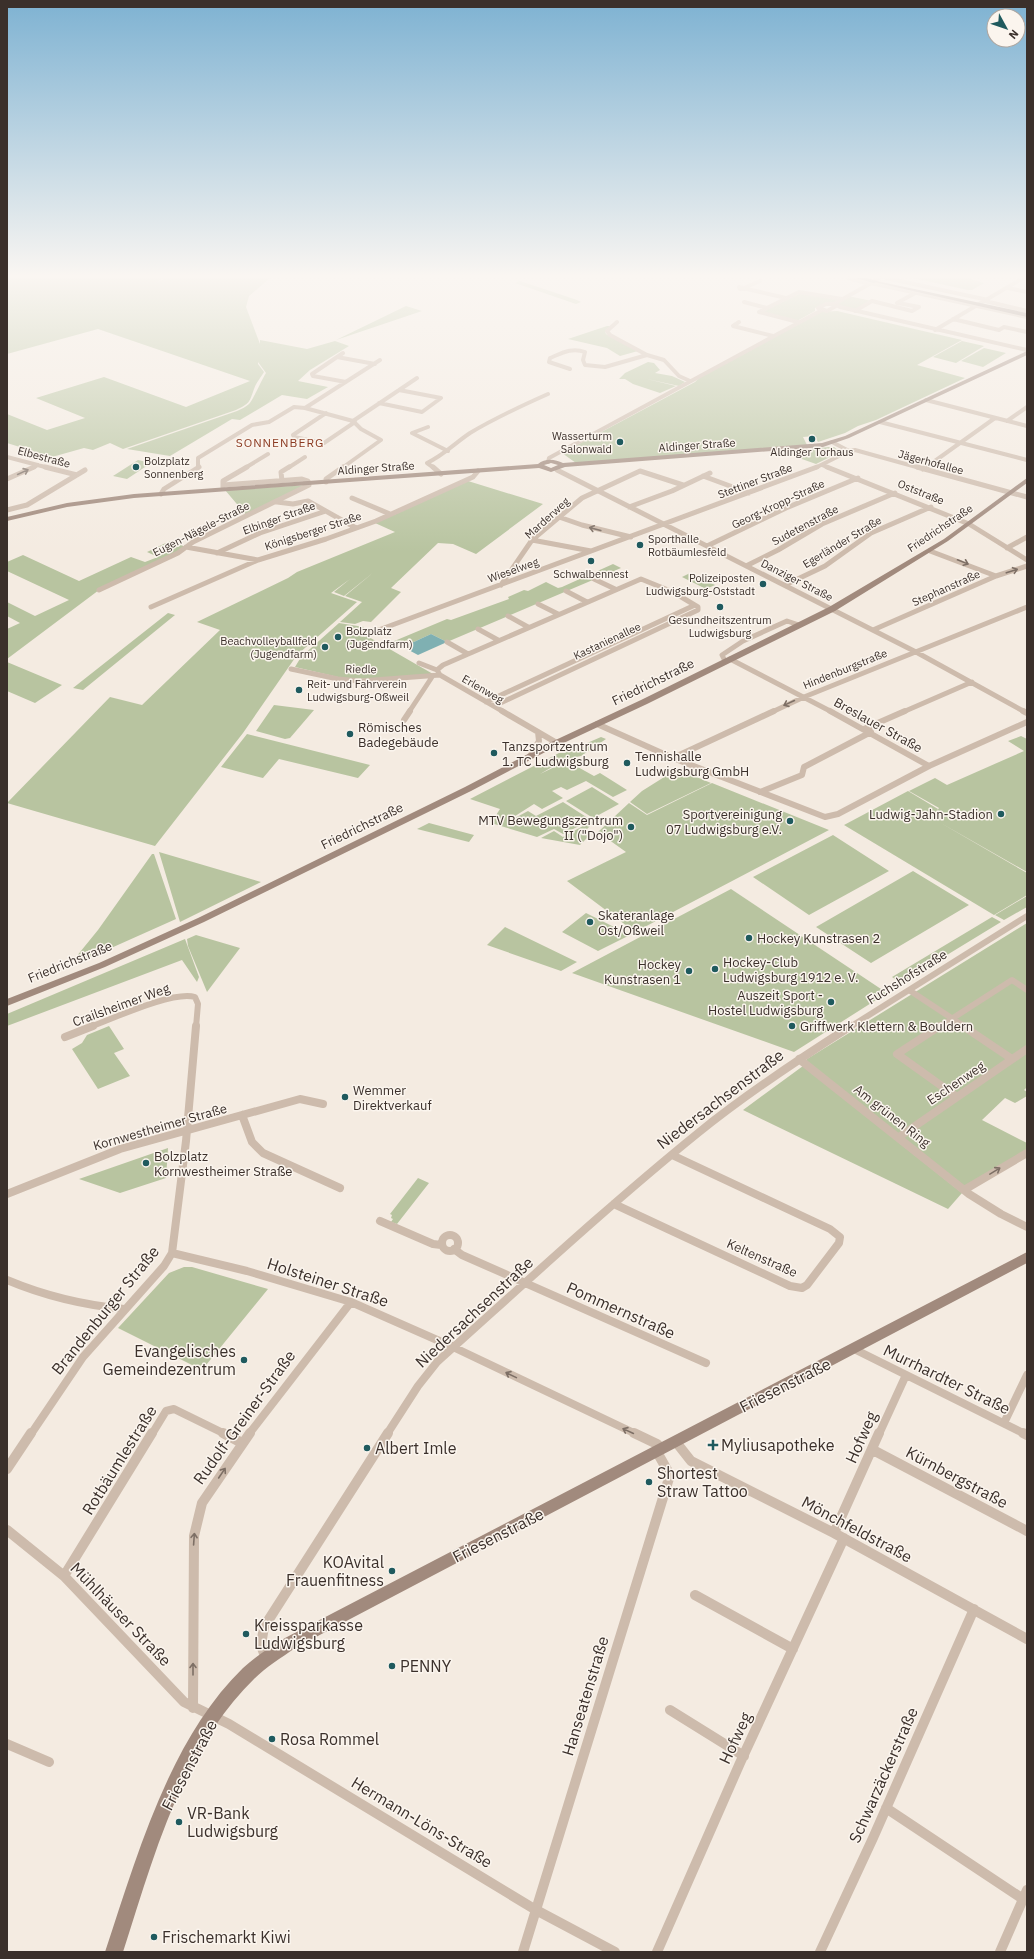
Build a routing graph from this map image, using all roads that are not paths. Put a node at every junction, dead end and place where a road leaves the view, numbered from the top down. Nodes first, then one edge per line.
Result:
1 (319, 369) edge
2 (366, 369) edge
3 (673, 369) edge
4 (711, 369) edge
5 (990, 369) edge
6 (417, 378) dead end
7 (690, 381) junction
8 (346, 382) junction
9 (399, 390) junction
10 (548, 394) dead end
11 (926, 400) junction
12 (380, 404) junction
13 (1027, 407) edge
14 (305, 408) junction
15 (326, 414) junction
16 (995, 418) junction
17 (1007, 421) junction
18 (354, 422) junction
19 (880, 422) junction
20 (1027, 426) edge
21 (428, 427) dead end
22 (832, 442) junction
23 (961, 443) junction
24 (448, 451) junction
25 (848, 452) junction
26 (268, 454) dead end
27 (7, 456) edge
28 (305, 457) dead end
29 (1027, 460) edge
30 (548, 462) junction
31 (38, 465) junction
32 (822, 465) junction
33 (540, 466) junction
34 (559, 467) junction
35 (923, 469) junction
36 (85, 470) dead end
37 (478, 471) junction
38 (710, 473) dead end
39 (441, 474) junction
40 (77, 475) junction
41 (703, 476) junction
42 (858, 478) junction
43 (7, 479) edge
44 (1027, 480) edge
45 (282, 481) junction
46 (326, 482) junction
47 (308, 483) junction
48 (683, 485) junction
49 (223, 487) junction
50 (598, 491) junction
51 (749, 493) junction
52 (895, 493) junction
53 (161, 494) junction
54 (1008, 495) junction
55 (352, 498) dead end
56 (1027, 498) edge
57 (277, 502) junction
58 (1027, 502) edge
59 (629, 507) junction
60 (930, 507) junction
61 (7, 510) edge
62 (326, 511) junction
63 (390, 514) junction
64 (559, 517) junction
65 (7, 519) edge
66 (969, 524) junction
67 (665, 525) junction
68 (356, 528) junction
69 (631, 537) junction
70 (1027, 537) edge
71 (532, 540) junction
72 (707, 546) junction
73 (186, 547) junction
74 (1007, 548) junction
75 (593, 551) junction
76 (930, 551) junction
77 (217, 553) junction
78 (258, 560) junction
79 (1027, 560) edge
80 (746, 566) junction
81 (1027, 566) edge
82 (996, 576) junction
83 (594, 579) dead end
84 (500, 585) junction
85 (785, 585) junction
86 (614, 589) junction
87 (99, 590) dead end
88 (566, 591) dead end
89 (587, 602) junction
90 (538, 604) dead end
91 (695, 605) junction
92 (151, 607) dead end
93 (1027, 607) edge
94 (832, 609) junction
95 (558, 614) junction
96 (508, 616) dead end
97 (528, 627) junction
98 (646, 627) junction
99 (478, 629) dead end
100 (873, 630) junction
101 (653, 631) junction
102 (368, 634) dead end
103 (498, 640) junction
104 (447, 642) dead end
105 (916, 652) junction
106 (468, 654) junction
107 (727, 660) junction
108 (419, 663) dead end
109 (564, 665) junction
110 (291, 668) dead end
111 (570, 669) junction
112 (438, 673) junction
113 (432, 677) junction
114 (972, 682) junction
115 (804, 697) junction
116 (486, 702) junction
117 (494, 706) junction
118 (1027, 713) edge
119 (404, 720) dead end
120 (1027, 722) edge
121 (597, 724) junction
122 (864, 729) junction
123 (538, 732) junction
124 (871, 732) junction
125 (557, 743) junction
126 (530, 756) junction
127 (673, 758) junction
128 (929, 766) junction
129 (760, 792) junction
130 (1027, 916) edge
131 (909, 990) junction
132 (1027, 990) edge
133 (7, 1003) edge
134 (952, 1019) junction
135 (65, 1038) dead end
136 (1027, 1049) edge
137 (799, 1059) junction
138 (1012, 1059) junction
139 (957, 1097) junction
140 (323, 1104) dead end
141 (242, 1115) junction
142 (187, 1130) junction
143 (900, 1136) junction
144 (1027, 1152) edge
145 (672, 1155) junction
146 (340, 1188) dead end
147 (966, 1192) junction
148 (7, 1194) edge
149 (614, 1204) junction
150 (380, 1221) dead end
151 (1027, 1227) edge
152 (441, 1245) junction
153 (454, 1249) junction
154 (172, 1253) junction
155 (1027, 1257) edge
156 (7, 1280) edge
157 (524, 1284) junction
158 (351, 1302) junction
159 (124, 1309) junction
160 (453, 1347) junction
161 (854, 1349) junction
162 (706, 1363) dead end
163 (1027, 1374) edge
164 (906, 1375) junction
165 (1004, 1423) junction
166 (1027, 1435) edge
167 (676, 1442) junction
168 (242, 1443) junction
169 (873, 1450) junction
170 (659, 1451) junction
171 (7, 1469) edge
172 (7, 1530) edge
173 (1027, 1531) edge
174 (839, 1536) junction
175 (64, 1576) junction
176 (695, 1595) dead end
177 (974, 1609) junction
178 (1027, 1639) edge
179 (793, 1649) junction
180 (266, 1659) junction
181 (193, 1708) junction
182 (670, 1710) dead end
183 (214, 1717) junction
184 (7, 1744) edge
185 (744, 1756) junction
186 (50, 1762) dead end
187 (886, 1808) junction
188 (1025, 1895) edge
189 (536, 1910) junction
190 (114, 1952) edge
191 (523, 1952) edge
192 (615, 1952) edge
193 (658, 1952) edge
194 (820, 1952) edge
195 (1000, 1952) edge

1 - 8 street
2 - 8 street
3 - 7 street
4 - 7 street
5 - 11 main road, Aldinger Straße
6 - 9 street
7 - 30 street
8 - 14 street
9 - 12 street
9 - 12 street
10 - 24 street
11 - 16 street
11 - 19 main road, Aldinger Straße
12 - 18 street
13 - 17 street
14 - 15 street
14 - 53 street
15 - 18 street
15 - 18 street
16 - 17 street
16 - 23 street
17 - 20 street
18 - 46 street
19 - 22 main road, Aldinger Straße
19 - 23 street
21 - 24 street
22 - 25 street, Jägerhofallee
22 - 34 main road, Aldinger Straße
23 - 29 street
23 - 35 street
24 - 39 street
25 - 32 street, Stettiner Straße
25 - 35 street, Jägerhofallee
25 - 54 street, Jägerhofallee
26 - 49 street
27 - 31 street, Elbestraße
28 - 45 street
30 - 33 main road
30 - 34 main road
31 - 40 street, Elbestraße
43 -> 31 street
32 - 42 street, Oststraße
32 - 51 street, Stettiner Straße
33 - 34 main road
33 - 37 main road, Aldinger Straße
34 - 50 street, Danziger Straße
35 - 54 street, Jägerhofallee
36 - 40 street
37 - 39 main road, Aldinger Straße
37 - 63 street, Königsberger Straße
38 - 41 street
39 - 46 main road, Aldinger Straße
40 - 61 street
41 - 48 street
41 - 51 street
42 - 52 street, Oststraße
42 - 72 street, Georg-Kropp-Straße
44 - 54 main road, Friedrichstraße
45 - 47 street, Aldinger Straße
45 - 49 street, Aldinger Straße
46 - 47 main road, Aldinger Straße
47 - 49 main road, Aldinger Straße
47 - 57 street, Eugen-Nägele-Straße
48 - 50 street, Marderweg
48 - 59 street
49 - 53 main road, Aldinger Straße
50 - 59 street, Danziger Straße
50 - 64 street, Marderweg
51 - 67 street, Stettiner Straße
52 - 60 street, Oststraße
52 - 80 street, Sudetenstraße
53 - 65 main road, Aldinger Straße
54 - 56 street, Jägerhofallee
54 - 58 street, Jägerhofallee
54 - 66 main road, Friedrichstraße
55 - 63 street
57 - 62 street
57 - 73 street, Eugen-Nägele-Straße
59 - 67 street, Danziger Straße
60 - 66 street, Oststraße
60 - 85 street, Egerländer Straße
62 - 68 street
62 - 77 street, Elbinger Straße
63 - 68 street, Königsberger Straße
69 -> 64 street
64 - 71 street, Marderweg
66 - 74 street, Oststraße
66 - 76 main road, Friedrichstraße
67 - 69 street, Wieselweg
67 - 72 street, Danziger Straße
68 - 78 street, Königsberger Straße
69 - 75 street, Wieselweg
70 - 74 street
71 - 75 street
71 - 84 street, Marderweg
72 - 80 street, Danziger Straße
73 - 77 street
73 - 87 street, Eugen-Nägele-Straße
74 - 79 street, Oststraße
75 - 84 street, Wieselweg
76 -> 82 street
76 - 94 main road, Friedrichstraße
77 - 78 street
78 - 92 street, Königsberger Straße
80 - 85 street, Danziger Straße
82 -> 81 street, Stephanstraße
82 - 100 street, Stephanstraße
83 - 86 street
84 - 102 street, Wieselweg
85 - 94 street, Danziger Straße
86 - 89 street
86 - 91 street
88 - 89 street
89 - 95 street
90 - 95 street
91 - 98 street, Kastanienallee
91 - 101 street, Kastanienallee
93 - 105 street, Hindenburgstraße
94 - 100 street, Danziger Straße
94 - 107 main road, Friedrichstraße
95 - 97 street
96 - 97 street
97 - 103 street
98 - 101 street, Kastanienallee
98 - 109 street, Kastanienallee
99 - 103 street
100 - 105 street, Danziger Straße
101 - 111 street, Kastanienallee
103 - 106 street
104 - 106 street
105 - 114 street, Danziger Straße
105 - 115 street, Hindenburgstraße
106 - 112 street
107 - 115 street, Breslauer Straße
107 - 121 main road, Friedrichstraße
108 - 112 street, Erlenweg
109 - 111 street, Kastanienallee
109 - 116 street, Kastanienallee
110 - 113 street, Riedle
111 - 117 street, Kastanienallee
112 - 113 street, Riedle
112 - 116 street, Erlenweg
113 - 119 street
114 - 118 street, Danziger Straße
114 - 122 street
115 - 122 street, Breslauer Straße
115 -> 127 street, Hindenburgstraße
116 - 117 street, Erlenweg
117 - 123 street, Erlenweg
120 - 128 street
121 - 125 main road, Friedrichstraße
121 - 127 street
122 - 124 street, Breslauer Straße
123 - 125 street, Erlenweg
123 - 126 street
124 - 128 street, Breslauer Straße
124 - 129 street
125 - 126 main road, Friedrichstraße
126 - 133 main road, Friedrichstraße
127 - 129 street
128 - 129 street
130 - 131 street, Fuchshofstraße
131 - 134 street
131 - 137 street, Fuchshofstraße
132 - 134 street
134 - 138 street
134 - 139 street
135 - 142 street, Crailsheimer Weg
136 - 138 street, Eschenweg
137 - 143 street, Am grünen Ring
137 - 145 street, Niedersachsenstraße
138 - 139 street, Eschenweg
139 - 143 street, Eschenweg
140 - 141 street, Kornwestheimer Straße
141 - 142 street, Kornwestheimer Straße
141 - 146 street
142 - 148 street, Kornwestheimer Straße
142 - 154 street, Brandenburger Straße
143 - 147 street, Am grünen Ring
147 -> 144 street
145 - 149 street, Niedersachsenstraße
145 - 149 street, Keltenstraße
147 - 151 street, Am grünen Ring
149 - 157 street, Niedersachsenstraße
150 - 152 street
152 - 153 street
152 - 153 street
153 - 157 street, Pommernstraße
154 - 158 street, Holsteiner Straße
154 - 159 street, Brandenburger Straße
155 - 161 main road, Friesenstraße
156 - 159 street
157 - 160 street, Niedersachsenstraße
157 - 162 street, Pommernstraße
158 - 160 street, Holsteiner Straße
158 - 168 street, Rudolf-Greiner-Straße
159 - 171 street, Brandenburger Straße
170 -> 160 street, Holsteiner Straße
160 - 180 street, Niedersachsenstraße
161 - 164 street, Murrhardter Straße
161 - 167 main road, Friesenstraße
163 - 165 street
164 - 165 street, Murrhardter Straße
164 - 169 street, Hofweg
165 - 166 street, Murrhardter Straße
167 - 170 main road, Friesenstraße
167 - 174 street, Mönchfeldstraße
168 - 175 street, Rotbäumlestraße
181 -> 168 street, Rudolf-Greiner-Straße
169 - 173 street, Kürnbergstraße
169 - 174 street, Hofweg
170 - 180 main road, Friesenstraße
170 - 189 street, Hanseatenstraße
172 - 175 street, Mühlhäuser Straße
174 - 177 street, Mönchfeldstraße
174 - 179 street, Hofweg
175 - 181 street, Mühlhäuser Straße
176 - 179 street
177 - 178 street, Mönchfeldstraße
177 - 187 street, Schwarzäckerstraße
179 - 185 street, Hofweg
180 - 183 main road, Friesenstraße
181 - 183 street, Mühlhäuser Straße
182 - 185 street
183 - 189 street, Hermann-Löns-Straße
183 - 190 main road, Friesenstraße
184 - 186 street
185 - 193 street, Hofweg
187 - 188 street
187 - 194 street, Schwarzäckerstraße
188 - 195 street
189 - 191 street, Hanseatenstraße
189 - 192 street, Hermann-Löns-Straße

